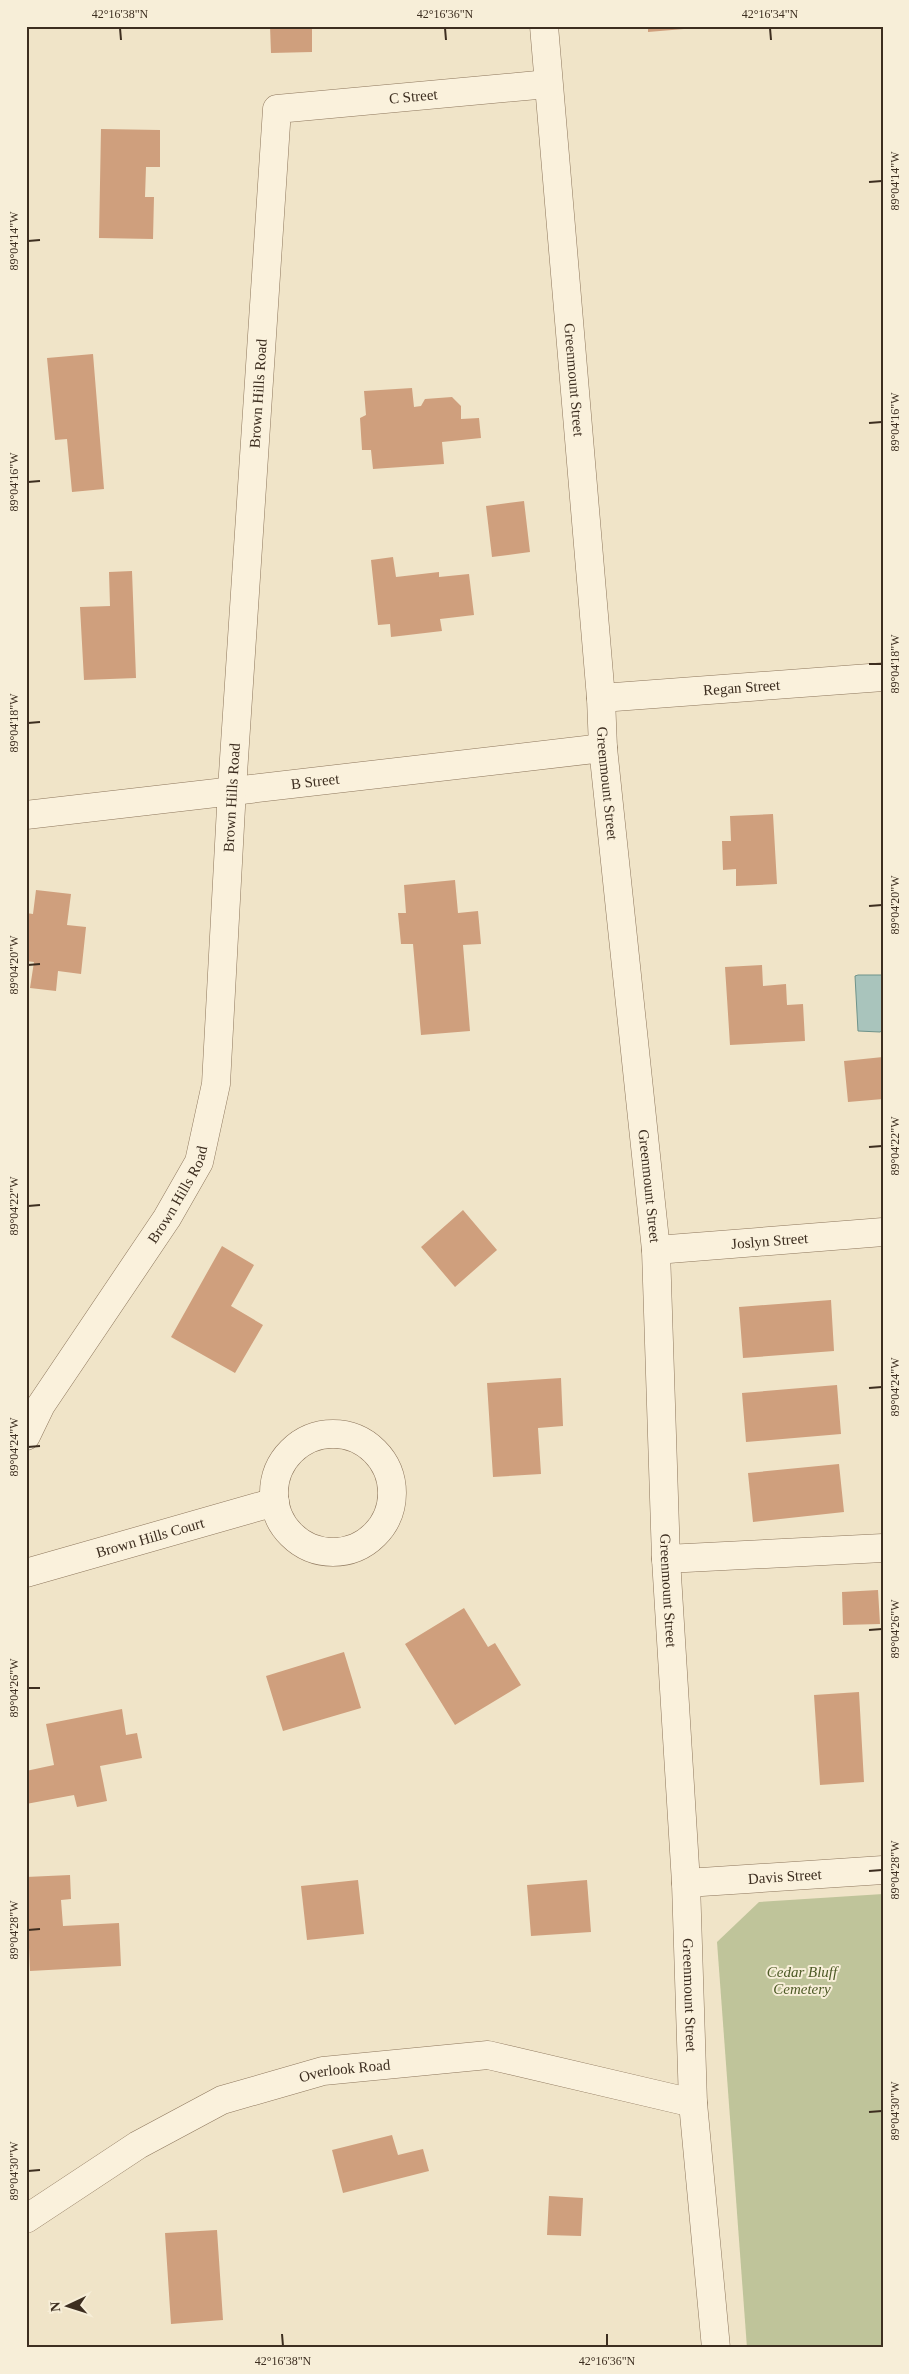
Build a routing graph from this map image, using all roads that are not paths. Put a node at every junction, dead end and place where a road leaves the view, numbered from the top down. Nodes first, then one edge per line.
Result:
1 (544, 26) edge
2 (548, 84) junction
3 (277, 109) joint
4 (883, 677) edge
5 (601, 698) junction
6 (603, 748) junction
7 (232, 789) junction
8 (26, 815) edge
9 (883, 1232) edge
10 (656, 1250) junction
11 (26, 1436) edge
12 (274, 1502) junction
13 (883, 1548) edge
14 (666, 1559) junction
15 (26, 1573) edge
16 (883, 1870) edge
17 (686, 1883) junction
18 (693, 2103) junction
19 (26, 2219) edge
20 (716, 2348) edge

1 - 2 street, Greenmount Street
2 - 3 street, C Street
2 - 5 street, Greenmount Street
3 - 7 street, Brown Hills Road
4 - 5 street, Regan Street
5 - 6 street, Greenmount Street
6 - 7 street, B Street
6 - 10 street, Greenmount Street
7 - 8 street, B Street
7 - 11 street, Brown Hills Road
9 - 10 street, Joslyn Street
10 - 14 street, Greenmount Street
12 - 12 street
12 - 15 street, Brown Hills Court
13 - 14 street
14 - 17 street, Greenmount Street
16 - 17 street, Davis Street
17 - 18 street, Greenmount Street
18 - 19 street, Overlook Road
18 - 20 street, Greenmount Street

